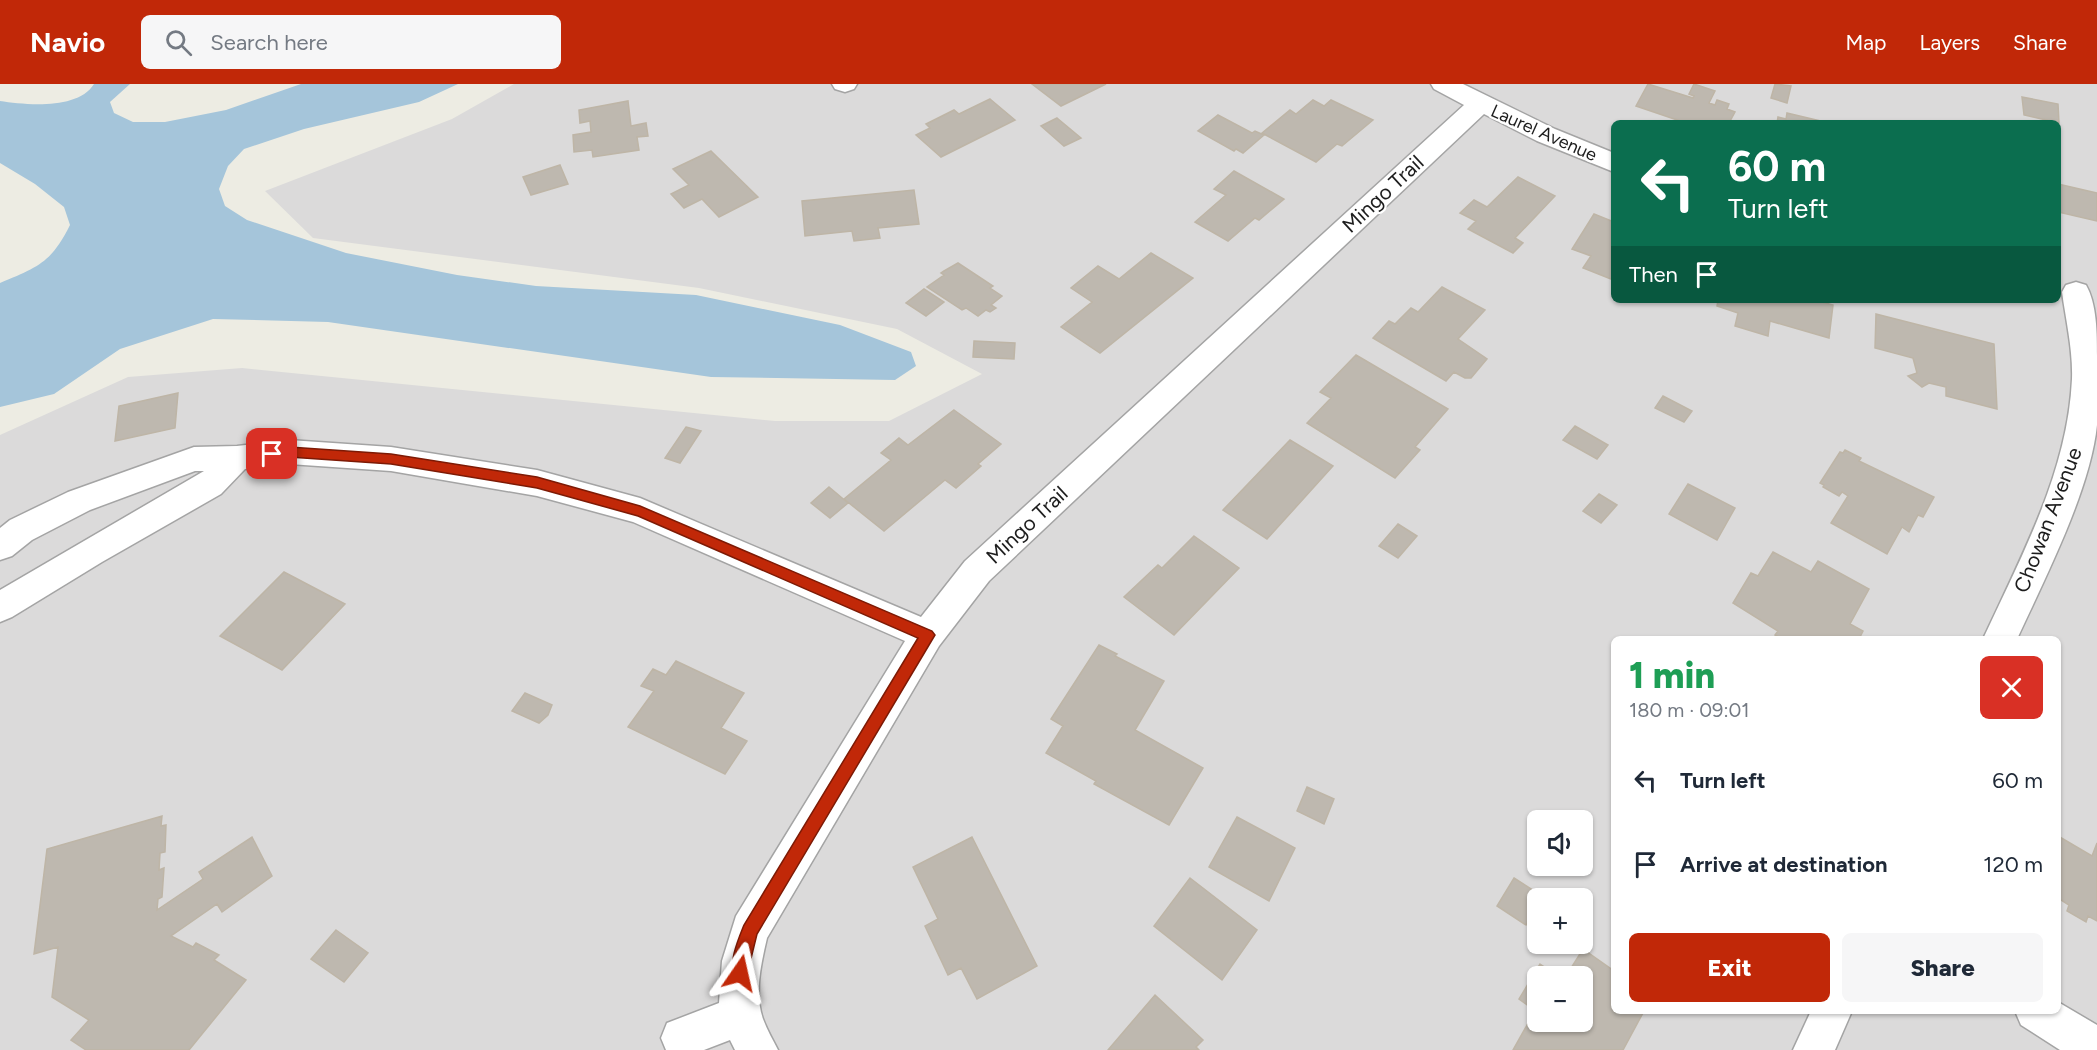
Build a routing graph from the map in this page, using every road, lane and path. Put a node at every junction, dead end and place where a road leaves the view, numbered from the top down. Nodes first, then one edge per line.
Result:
1 (1443, 84) edge
2 (1480, 104) junction
3 (1611, 162) edge
4 (2077, 292) edge
5 (237, 458) junction
6 (0, 546) edge
7 (0, 606) edge
8 (927, 635) junction
9 (2001, 636) edge
10 (1831, 1014) edge
11 (2040, 1014) edge
12 (749, 1033) edge
13 (682, 1038) dead end
14 (2097, 1049) edge
15 (1814, 1050) edge

1 - 2 street, Laurel Avenue
2 - 3 street, Laurel Avenue
2 - 8 street, Mingo Trail
4 - 9 street, Chowan Avenue
5 - 6 street
5 - 7 street
5 - 8 street
8 - 12 street, Mingo Trail
10 - 15 street
11 - 14 street
12 - 13 street

